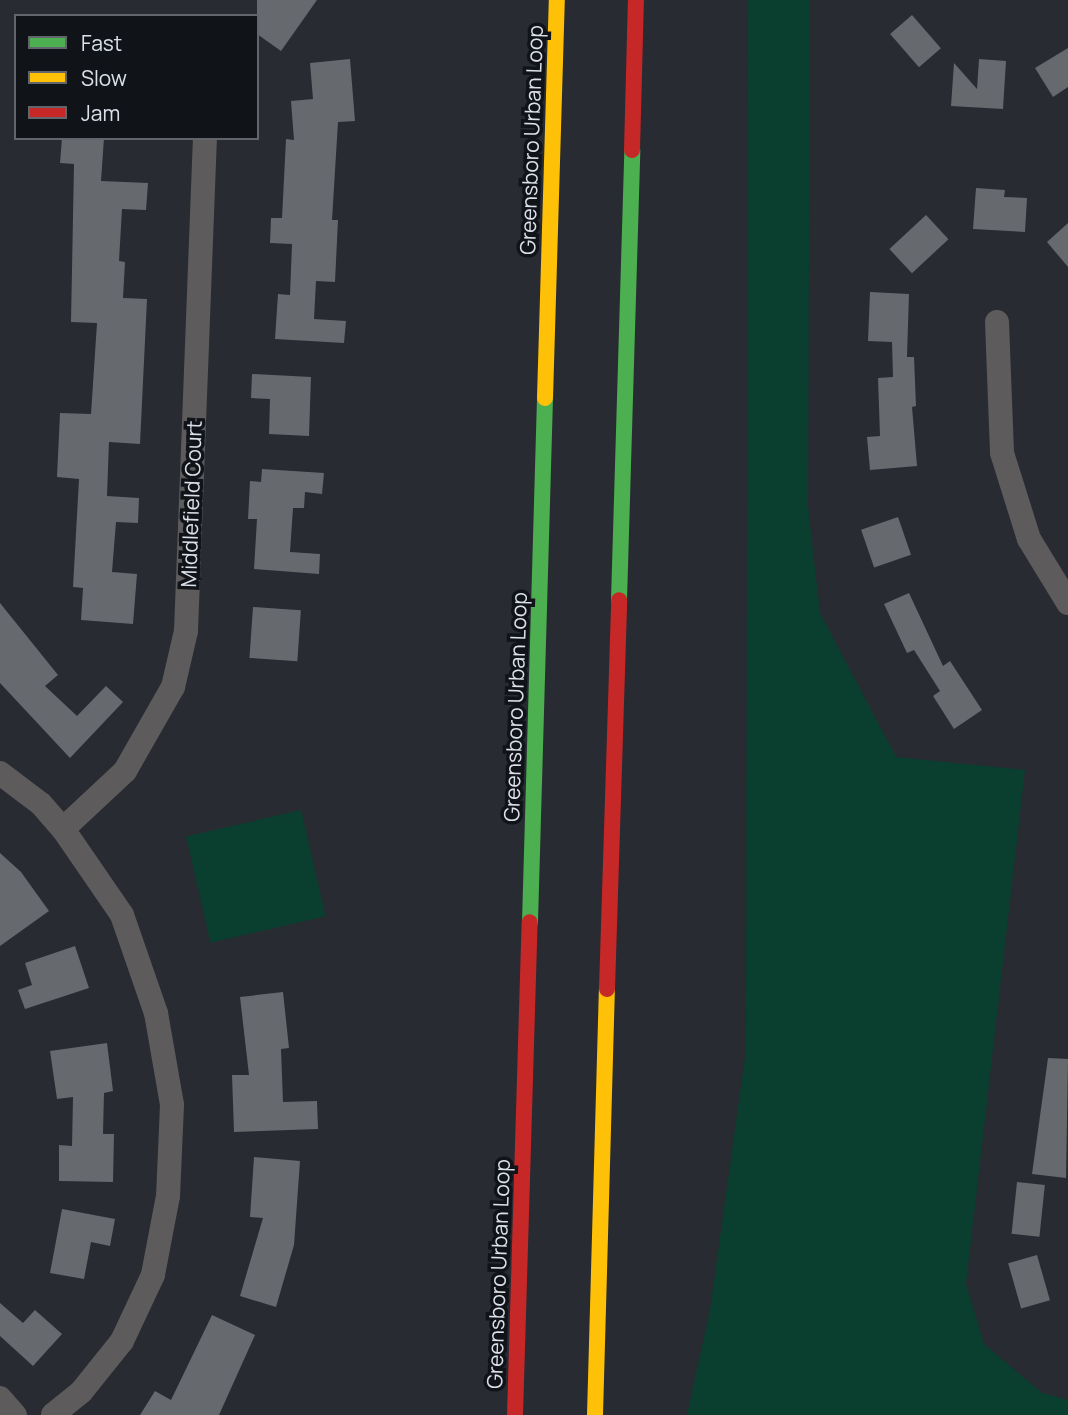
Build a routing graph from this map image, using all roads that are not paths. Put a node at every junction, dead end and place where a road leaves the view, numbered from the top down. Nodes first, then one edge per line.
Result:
1 (556, 0) edge
2 (636, 0) edge
3 (205, 140) edge
4 (998, 322) dead end
5 (1068, 603) edge
6 (0, 773) edge
7 (63, 829) junction
8 (0, 1398) edge
9 (15, 1415) edge
10 (52, 1415) edge
11 (515, 1415) edge
12 (595, 1415) edge

1 - 11 highway, Greensboro Urban Loop
2 - 12 highway
3 - 7 street, Middlefield Court
4 - 5 street
6 - 7 street
7 - 10 street
8 - 9 street

